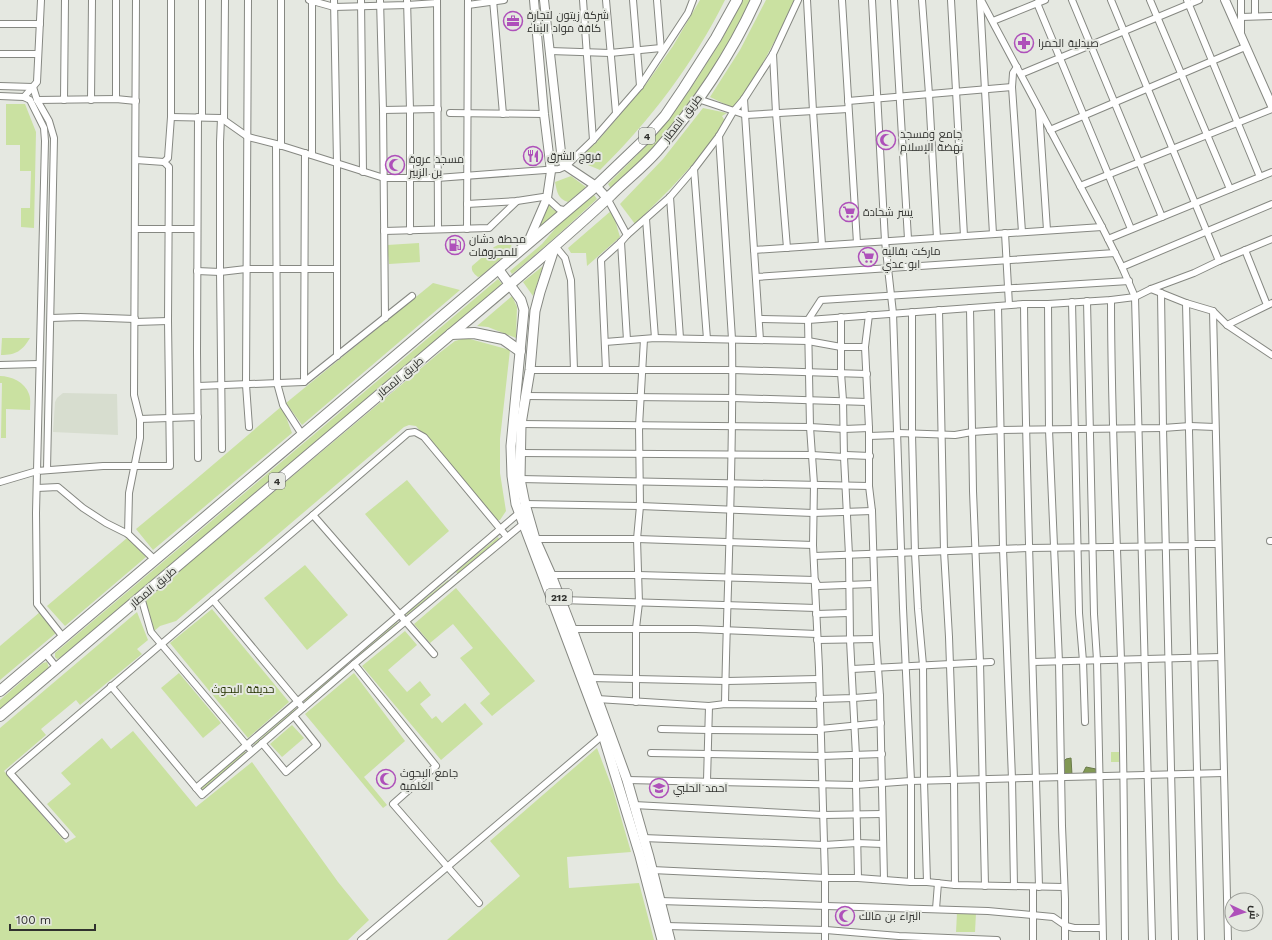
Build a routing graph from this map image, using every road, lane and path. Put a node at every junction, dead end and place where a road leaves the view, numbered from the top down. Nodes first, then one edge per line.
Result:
1 (41, 0) edge
2 (65, 0) edge
3 (92, 0) edge
4 (116, 0) edge
5 (136, 0) edge
6 (171, 0) edge
7 (202, 0) edge
8 (225, 0) edge
9 (248, 0) edge
10 (281, 0) edge
11 (311, 0) edge
12 (504, 0) edge
13 (534, 0) edge
14 (544, 0) edge
15 (583, 0) edge
16 (606, 0) edge
17 (633, 0) edge
18 (658, 0) edge
19 (687, 0) edge
20 (693, 0) edge
21 (737, 0) edge
22 (756, 0) edge
23 (798, 0) edge
24 (807, 0) edge
25 (842, 0) edge
26 (872, 0) edge
27 (894, 0) edge
28 (922, 0) edge
29 (951, 0) edge
30 (981, 0) edge
31 (1045, 0) edge
32 (1072, 0) edge
33 (1111, 0) edge
34 (1150, 0) edge
35 (1199, 0) edge
36 (1225, 0) edge
37 (1241, 0) edge
38 (1255, 0) edge
39 (493, 1) edge
40 (437, 2) edge
41 (468, 2) edge
42 (1187, 2) edge
43 (334, 3) edge
44 (361, 3) edge
45 (380, 3) edge
46 (407, 3) edge
47 (1037, 3) junction
48 (688, 13) junction
49 (1241, 16) junction
50 (1255, 16) junction
51 (1272, 16) edge
52 (1157, 18) junction
53 (993, 21) junction
54 (0, 24) edge
55 (40, 24) junction
56 (1124, 32) junction
57 (1241, 38) junction
58 (1091, 45) junction
59 (1245, 47) junction
60 (661, 48) junction
61 (636, 50) junction
62 (550, 51) junction
63 (587, 52) junction
64 (610, 53) junction
65 (0, 54) edge
66 (38, 54) junction
67 (773, 54) junction
68 (661, 55) junction
69 (1060, 58) junction
70 (1212, 61) junction
71 (1017, 67) junction
72 (1021, 74) junction
73 (1181, 74) junction
74 (0, 86) edge
75 (640, 86) junction
76 (33, 87) junction
77 (1012, 87) junction
78 (1148, 88) junction
79 (985, 90) junction
80 (956, 92) junction
81 (929, 94) junction
82 (0, 96) edge
83 (24, 96) junction
84 (900, 97) junction
85 (744, 98) junction
86 (878, 98) junction
87 (116, 99) junction
88 (698, 99) junction
89 (38, 100) junction
90 (64, 100) junction
91 (91, 100) junction
92 (136, 101) junction
93 (848, 101) junction
94 (1115, 102) junction
95 (1272, 106) edge
96 (1039, 108) junction
97 (410, 109) junction
98 (438, 109) junction
99 (848, 109) junction
100 (1272, 109) edge
101 (383, 110) junction
102 (812, 111) junction
103 (733, 112) junction
104 (450, 113) dead end
105 (616, 113) junction
106 (776, 113) junction
107 (467, 114) junction
108 (503, 114) junction
109 (544, 114) junction
110 (746, 115) junction
111 (1084, 116) junction
112 (171, 117) junction
113 (200, 117) junction
114 (222, 119) junction
115 (1238, 123) junction
116 (1050, 130) junction
117 (1207, 135) junction
118 (719, 136) junction
119 (248, 137) junction
120 (593, 140) junction
121 (278, 145) junction
122 (1173, 149) junction
123 (305, 153) junction
124 (312, 155) junction
125 (136, 160) junction
126 (166, 160) junction
127 (1140, 162) junction
128 (337, 163) junction
129 (566, 166) junction
130 (694, 169) junction
131 (552, 171) junction
132 (363, 172) junction
133 (1272, 172) edge
134 (1108, 175) junction
135 (468, 176) junction
136 (410, 177) junction
137 (1260, 177) junction
138 (384, 178) junction
139 (437, 178) junction
140 (596, 186) junction
141 (1080, 186) junction
142 (1230, 189) junction
143 (670, 197) junction
144 (547, 198) junction
145 (607, 198) junction
146 (517, 201) junction
147 (1195, 203) junction
148 (468, 204) junction
149 (1272, 204) edge
150 (568, 211) junction
151 (1162, 217) junction
152 (646, 219) junction
153 (1102, 227) junction
154 (467, 228) junction
155 (135, 229) junction
156 (197, 229) junction
157 (1131, 229) junction
158 (169, 230) junction
159 (438, 230) junction
160 (1047, 230) junction
161 (384, 231) junction
162 (410, 231) junction
163 (1207, 231) junction
164 (1022, 232) junction
165 (1005, 233) junction
166 (993, 234) junction
167 (627, 235) junction
168 (964, 236) junction
169 (937, 238) junction
170 (1108, 239) junction
171 (1272, 239) edge
172 (908, 240) junction
173 (885, 241) junction
174 (621, 242) junction
175 (857, 243) junction
176 (527, 245) junction
177 (822, 245) junction
178 (555, 246) junction
179 (786, 248) junction
180 (754, 250) junction
181 (1245, 250) junction
182 (1115, 253) junction
183 (1006, 260) junction
184 (1219, 260) junction
185 (1122, 267) junction
186 (889, 268) junction
187 (246, 269) junction
188 (276, 269) junction
189 (337, 269) junction
190 (305, 270) junction
191 (498, 270) junction
192 (197, 271) junction
193 (220, 272) junction
194 (756, 277) junction
195 (1129, 281) junction
196 (510, 285) junction
197 (1008, 288) junction
198 (1151, 288) junction
199 (1161, 293) junction
200 (412, 296) dead end
201 (891, 296) junction
202 (1135, 297) junction
203 (1111, 300) junction
204 (1087, 301) junction
205 (1072, 302) junction
206 (1186, 303) junction
207 (1024, 304) junction
208 (1048, 304) junction
209 (1270, 304) edge
210 (1009, 305) junction
211 (998, 306) junction
212 (970, 308) junction
213 (524, 310) junction
214 (939, 310) junction
215 (535, 311) junction
216 (1213, 311) junction
217 (912, 312) junction
218 (894, 314) junction
219 (869, 315) junction
220 (841, 317) junction
221 (51, 318) junction
222 (385, 318) junction
223 (758, 319) junction
224 (135, 320) junction
225 (808, 320) junction
226 (168, 321) junction
227 (1227, 325) junction
228 (451, 334) junction
229 (655, 338) junction
230 (680, 338) junction
231 (644, 339) junction
232 (707, 339) junction
233 (732, 339) junction
234 (627, 340) junction
235 (760, 340) junction
236 (808, 341) junction
237 (605, 342) junction
238 (841, 347) junction
239 (865, 347) junction
240 (520, 350) junction
241 (1272, 355) edge
242 (337, 356) junction
243 (39, 364) junction
244 (0, 365) edge
245 (530, 370) junction
246 (574, 370) junction
247 (606, 370) junction
248 (641, 370) junction
249 (733, 370) junction
250 (809, 373) junction
251 (841, 373) junction
252 (867, 374) junction
253 (304, 382) junction
254 (277, 383) junction
255 (222, 385) junction
256 (246, 385) junction
257 (198, 386) junction
258 (526, 396) junction
259 (640, 397) junction
260 (733, 398) junction
261 (810, 400) junction
262 (843, 400) junction
263 (867, 402) junction
264 (198, 417) junction
265 (170, 418) junction
266 (140, 419) junction
267 (521, 424) junction
268 (639, 426) junction
269 (732, 426) junction
270 (1190, 426) junction
271 (249, 427) dead end
272 (810, 427) junction
273 (1215, 427) junction
274 (869, 428) junction
275 (1139, 428) junction
276 (1163, 428) junction
277 (844, 429) junction
278 (1076, 429) junction
279 (1090, 429) junction
280 (1113, 429) junction
281 (1001, 430) junction
282 (1025, 430) junction
283 (1049, 430) junction
284 (972, 432) junction
285 (912, 434) junction
286 (942, 434) junction
287 (897, 435) junction
288 (303, 436) junction
289 (870, 436) junction
290 (222, 449) dead end
291 (521, 453) junction
292 (640, 453) junction
293 (731, 455) junction
294 (812, 455) junction
295 (870, 456) junction
296 (844, 457) junction
297 (198, 458) dead end
298 (134, 467) junction
299 (47, 470) junction
300 (37, 471) junction
301 (520, 479) junction
302 (0, 482) edge
303 (639, 482) junction
304 (731, 483) junction
305 (814, 484) junction
306 (846, 484) junction
307 (869, 486) junction
308 (37, 488) junction
309 (525, 504) junction
310 (640, 506) junction
311 (730, 510) junction
312 (847, 512) junction
313 (872, 512) junction
314 (519, 513) junction
315 (813, 513) junction
316 (313, 515) junction
317 (523, 524) junction
318 (500, 529) junction
319 (128, 534) junction
320 (507, 538) junction
321 (535, 539) junction
322 (637, 539) junction
323 (730, 542) junction
324 (1218, 544) junction
325 (813, 545) junction
326 (1191, 546) junction
327 (1093, 547) junction
328 (1116, 547) junction
329 (1141, 547) junction
330 (1165, 547) junction
331 (1028, 548) junction
332 (1053, 548) junction
333 (1079, 548) junction
334 (1004, 549) junction
335 (975, 551) junction
336 (944, 552) junction
337 (901, 553) junction
338 (915, 553) junction
339 (873, 554) junction
340 (849, 555) junction
341 (814, 556) junction
342 (155, 560) junction
343 (638, 575) junction
344 (551, 576) junction
345 (729, 577) junction
346 (815, 580) junction
347 (849, 584) junction
348 (873, 584) junction
349 (141, 597) junction
350 (213, 600) junction
351 (561, 600) junction
352 (638, 603) junction
353 (728, 606) junction
354 (816, 611) junction
355 (849, 613) junction
356 (400, 614) junction
357 (406, 621) junction
358 (636, 628) junction
359 (572, 629) junction
360 (728, 631) junction
361 (64, 637) junction
362 (817, 637) junction
363 (876, 639) junction
364 (850, 640) junction
365 (161, 643) junction
366 (45, 653) junction
367 (434, 654) dead end
368 (1221, 657) junction
369 (1169, 658) junction
370 (1195, 658) junction
371 (1145, 659) junction
372 (1098, 660) junction
373 (1121, 660) junction
374 (1083, 661) junction
375 (980, 662) junction
376 (991, 662) dead end
377 (1034, 662) junction
378 (1059, 662) junction
379 (354, 664) junction
380 (950, 664) junction
381 (906, 665) junction
382 (923, 665) junction
383 (879, 667) junction
384 (57, 668) junction
385 (852, 669) junction
386 (590, 678) junction
387 (636, 679) junction
388 (818, 679) junction
389 (726, 681) junction
390 (111, 686) junction
391 (0, 691) edge
392 (880, 696) junction
393 (854, 698) junction
394 (597, 699) junction
395 (298, 701) junction
396 (636, 702) junction
397 (819, 702) junction
398 (725, 704) junction
399 (709, 706) junction
400 (303, 708) junction
401 (0, 716) edge
402 (294, 716) junction
403 (1085, 722) dead end
404 (881, 723) junction
405 (855, 725) junction
406 (661, 729) dead end
407 (709, 730) junction
408 (820, 730) junction
409 (603, 735) junction
410 (262, 743) junction
411 (246, 745) junction
412 (252, 751) junction
413 (651, 753) dead end
414 (708, 754) junction
415 (882, 754) junction
416 (821, 756) junction
417 (856, 756) junction
418 (1224, 773) junction
419 (1172, 774) junction
420 (1197, 774) junction
421 (1148, 775) junction
422 (1100, 776) junction
423 (1124, 776) junction
424 (1062, 777) junction
425 (1036, 778) junction
426 (983, 779) junction
427 (1012, 779) junction
428 (627, 780) junction
429 (954, 780) junction
430 (706, 781) junction
431 (911, 781) junction
432 (924, 781) junction
433 (882, 783) junction
434 (822, 785) junction
435 (856, 785) junction
436 (196, 788) junction
437 (634, 805) junction
438 (882, 814) junction
439 (823, 815) junction
440 (856, 815) junction
441 (65, 835) dead end
442 (643, 838) junction
443 (857, 843) junction
444 (883, 844) junction
445 (824, 845) junction
446 (448, 867) junction
447 (652, 870) junction
448 (825, 878) junction
449 (858, 878) junction
450 (884, 880) junction
451 (911, 882) junction
452 (927, 882) junction
453 (938, 883) junction
454 (955, 885) junction
455 (985, 886) junction
456 (1014, 886) junction
457 (1036, 887) junction
458 (1064, 887) junction
459 (660, 901) junction
460 (479, 903) dead end
461 (825, 906) junction
462 (936, 909) junction
463 (1033, 915) junction
464 (666, 926) junction
465 (1066, 926) junction
466 (1102, 928) junction
467 (826, 930) junction
468 (361, 940) edge
469 (662, 940) edge
470 (670, 940) edge
471 (825, 940) edge
472 (997, 940) edge
473 (1033, 940) edge
474 (1065, 940) edge
475 (1103, 940) edge
476 (1125, 940) edge
477 (1152, 940) edge
478 (1175, 940) edge
479 (1201, 940) edge
480 (1228, 940) edge

1 - 55 street
2 - 90 street
3 - 91 street
4 - 87 street
5 - 92 street
6 - 112 street
7 - 113 street
8 - 114 street
9 - 119 street
10 - 121 street
11 - 43 street
11 - 124 street
12 - 39 street
13 - 109 main road
14 - 62 main road
15 - 63 street
16 - 64 street
17 - 61 street
18 - 60 street
19 - 48 street
20 - 48 street
21 - 140 highway, طريق المطار / 4
22 - 88 highway, طريق المطار / 4
23 - 67 street
24 - 102 street
25 - 93 street
26 - 86 street
27 - 84 street
28 - 81 street
29 - 80 street
30 - 53 street
30 - 79 street
31 - 47 street
32 - 58 street
33 - 56 street
34 - 52 street
35 - 42 street
36 - 57 main road
37 - 49 street
38 - 50 street
39 - 41 street
39 - 108 street
40 - 46 street
40 - 98 street
41 - 107 street
42 - 52 street
42 - 70 street
43 - 44 street
43 - 128 street
44 - 45 street
44 - 132 street
45 - 46 street
45 - 101 street
46 - 97 street
47 - 53 street
47 - 69 street
48 - 68 street
49 - 50 street
49 - 57 street
50 - 51 street
52 - 56 street
52 - 73 street
53 - 71 street
54 - 55 street
55 - 66 street
56 - 58 street
56 - 78 street
57 - 59 main road
58 - 69 street
58 - 94 street
59 - 70 street
59 - 95 main road
60 - 61 street
60 - 68 street
61 - 64 street
61 - 75 street
62 - 63 street
62 - 129 main road
63 - 64 street
63 - 120 street
64 - 105 street
65 - 66 street
66 - 76 street
67 - 85 street
67 - 106 street
68 - 75 street
69 - 72 street
69 - 111 street
70 - 73 street
70 - 115 street
71 - 72 street
71 - 77 street
72 - 96 street
73 - 78 street
73 - 117 street
74 - 76 street
75 - 105 street
76 - 83 street
76 - 89 street
77 - 79 street
77 - 164 street
78 - 94 street
78 - 122 street
79 - 80 street
79 - 166 street
80 - 81 street
80 - 168 street
81 - 84 street
81 - 169 street
82 - 83 street
83 - 243 street
84 - 86 street
84 - 172 street
85 - 103 street
85 - 110 street
86 - 93 street
86 - 173 street
87 - 91 street
87 - 92 street
88 - 103 street
88 - 145 highway, طريق المطار / 4
89 - 90 street
89 - 221 street
90 - 91 street
92 - 125 street
93 - 99 street
94 - 111 street
94 - 127 street
96 - 116 street
96 - 160 street
97 - 98 street
97 - 101 street
97 - 136 street
98 - 139 street
99 - 102 street
99 - 175 street
100 - 115 street
101 - 138 street
102 - 106 street
102 - 177 street
103 - 110 street
103 - 118 street
104 - 107 street
105 - 120 street
106 - 110 street
106 - 179 street
107 - 108 street
107 - 135 street
108 - 109 street
109 - 131 main road
110 - 180 street
111 - 116 street
111 - 134 street
112 - 113 street
112 - 126 street
113 - 114 street
113 - 156 street
114 - 119 street
114 - 193 street
115 - 117 street
115 - 137 street
116 - 141 street
117 - 122 street
117 - 142 street
118 - 130 street
118 - 233 street
119 - 121 street
119 - 187 street
120 - 129 street
121 - 123 street
121 - 188 street
122 - 127 street
122 - 147 street
123 - 124 street
123 - 190 street
124 - 128 street
125 - 126 street
125 - 155 street
126 - 158 street
127 - 134 street
127 - 151 street
128 - 132 street
128 - 189 street
129 - 131 street
129 - 140 main road
130 - 143 street
130 - 232 street
131 - 135 street
131 - 144 main road
132 - 138 street
133 - 137 street
134 - 141 street
134 - 157 street
135 - 139 street
135 - 148 street
136 - 138 street
136 - 139 street
136 - 162 street
137 - 142 street
138 - 161 street
139 - 159 street
140 - 145 main road
140 - 150 highway, طريق المطار / 4
141 - 153 street
142 - 147 street
143 - 152 street
143 - 230 street
144 - 146 street
144 - 150 street
144 - 176 main road
145 - 167 street
145 - 178 highway, طريق المطار
146 - 148 street
146 - 154 street
147 - 151 street
147 - 163 street
148 - 154 street
149 - 163 street
150 - 176 highway, طريق المطار / 4
151 - 157 street
152 - 167 street
152 - 229 street
153 - 160 street
153 - 170 street
154 - 159 street
155 - 158 street
155 - 224 street
156 - 158 street
156 - 192 street
157 - 170 street
158 - 226 street
159 - 162 street
160 - 164 street
161 - 162 street
161 - 222 street
163 - 184 street
163 - 185 street
164 - 165 street
165 - 166 street
165 - 183 street
166 - 168 street
167 - 174 street
168 - 169 street
169 - 172 street
170 - 182 street
171 - 181 street
172 - 173 street
173 - 175 street
173 - 186 street
174 - 234 street
174 - 237 street
175 - 177 street
176 - 191 highway, طريق المطار
177 - 179 street
178 - 196 highway, طريق المطار / 4
178 - 215 main road, 212
178 - 246 street
179 - 180 street
180 - 194 street
181 - 184 street
181 - 209 street
182 - 183 street
182 - 185 street
183 - 186 street
183 - 197 street
184 - 198 street
185 - 195 street
186 - 194 street
186 - 201 street
187 - 188 street
187 - 193 street
187 - 256 street
188 - 190 street
188 - 254 street
189 - 190 street
189 - 242 street
190 - 253 street
191 - 196 main road
191 - 288 highway, طريق المطار / 4
192 - 193 street
192 - 257 street
193 - 255 street
194 - 223 street
195 - 197 street
195 - 202 street
196 - 213 main road
196 - 228 highway, طريق المطار / 4
197 - 201 street
197 - 210 street
198 - 199 street
198 - 202 street
199 - 206 street
199 - 276 street
200 - 222 street
201 - 218 street
201 - 225 street
202 - 203 street
202 - 275 street
203 - 204 street
203 - 280 street
204 - 205 street
204 - 279 street
205 - 208 street
205 - 278 street
206 - 216 street
206 - 270 street
207 - 208 street
207 - 210 street
207 - 282 street
208 - 283 street
209 - 227 street
210 - 211 street
211 - 212 street
211 - 281 street
212 - 214 street
212 - 284 street
213 - 215 main road
213 - 240 main road, 212
214 - 217 street
214 - 286 street
215 - 245 main road, 212
216 - 227 street
216 - 273 street
217 - 218 street
217 - 285 street
218 - 219 street
218 - 287 street
219 - 220 street
219 - 239 street
220 - 225 street
220 - 238 street
221 - 224 street
221 - 299 street
222 - 242 street
223 - 225 street
223 - 235 street
224 - 226 street
224 - 266 street
225 - 236 street
226 - 265 street
227 - 241 street
228 - 240 highway
228 - 349 highway, طريق المطار / 4
229 - 230 street
229 - 231 street
230 - 232 street
231 - 234 street
231 - 248 street
232 - 233 street
233 - 235 street
233 - 249 street
234 - 237 street
235 - 236 street
236 - 238 street
236 - 250 street
237 - 247 street
238 - 239 street
238 - 251 street
239 - 252 street
240 - 314 main road, 212
242 - 253 street
243 - 244 street
243 - 300 street
245 - 246 street
245 - 258 main road, 212
246 - 247 street
247 - 248 street
248 - 249 street
248 - 259 street
249 - 250 street
249 - 260 street
250 - 251 street
250 - 261 street
251 - 252 street
251 - 262 street
252 - 263 street
253 - 254 street
254 - 256 street
254 - 288 street
255 - 256 street
255 - 257 street
255 - 290 street
256 - 271 street
257 - 264 street
258 - 259 street
258 - 267 main road, 212
259 - 260 street
259 - 268 street
260 - 261 street
260 - 269 street
261 - 262 street
261 - 272 street
262 - 263 street
262 - 277 street
263 - 274 street
264 - 265 street
264 - 297 street
265 - 266 street
265 - 298 street
266 - 298 street
267 - 268 street
267 - 291 main road, 212
268 - 269 street
268 - 292 street
269 - 272 street
269 - 293 street
270 - 273 street
270 - 276 street
270 - 326 street
272 - 277 street
272 - 294 street
273 - 324 street
274 - 277 street
274 - 289 street
275 - 276 street
275 - 280 street
275 - 329 street
276 - 330 street
277 - 296 street
278 - 279 street
278 - 283 street
278 - 333 street
279 - 280 street
279 - 327 street
280 - 328 street
281 - 282 street
281 - 284 street
281 - 334 street
282 - 283 street
282 - 331 street
283 - 332 street
284 - 286 street
284 - 335 street
285 - 286 street
285 - 287 street
285 - 338 street
286 - 336 street
287 - 289 street
287 - 337 street
288 - 342 highway, طريق المطار / 4
289 - 295 street
291 - 292 street
291 - 301 main road, 212
292 - 293 street
292 - 303 street
293 - 294 street
293 - 304 street
294 - 296 street
294 - 305 street
295 - 296 street
295 - 307 street
296 - 306 street
298 - 299 street
298 - 319 street
299 - 300 street
300 - 302 street
300 - 308 street
301 - 303 street
301 - 309 main road, 212
303 - 304 street
303 - 310 street
304 - 305 street
304 - 311 street
305 - 306 street
305 - 315 street
306 - 307 street
306 - 312 street
307 - 313 street
308 - 319 street
308 - 361 street
309 - 310 street
309 - 321 main road, 212
310 - 311 street
310 - 322 street
311 - 315 street
311 - 323 street
312 - 313 street
312 - 315 street
312 - 340 street
313 - 339 street
314 - 317 main road, 212
314 - 318 street
315 - 325 street
316 - 318 street
316 - 350 street
316 - 356 street
317 - 320 street
317 - 409 main road, 212
318 - 320 street
318 - 356 street
319 - 342 street
320 - 357 street
321 - 322 street
321 - 344 main road, 212
322 - 323 street
322 - 343 street
323 - 325 street
323 - 345 street
324 - 326 street
324 - 368 street
325 - 341 street
326 - 330 street
326 - 370 street
327 - 328 street
327 - 333 street
327 - 372 street
328 - 329 street
328 - 373 street
329 - 330 street
329 - 371 street
330 - 369 street
331 - 332 street
331 - 334 street
331 - 377 street
332 - 333 street
332 - 378 street
333 - 374 street
334 - 335 street
334 - 427 street
335 - 336 street
335 - 375 street
336 - 338 street
336 - 380 street
337 - 338 street
337 - 339 street
337 - 381 street
338 - 382 street
339 - 340 street
339 - 348 street
340 - 341 street
340 - 347 street
341 - 346 street
342 - 361 highway, طريق المطار / 4
343 - 344 street
343 - 345 street
343 - 352 street
344 - 351 main road, 212
345 - 346 street
345 - 353 street
346 - 347 street
346 - 354 street
347 - 348 street
347 - 355 street
348 - 363 street
349 - 365 street
349 - 384 highway, طريق المطار / 4
350 - 365 street
350 - 395 street
351 - 352 street
351 - 359 main road, 212
352 - 353 street
352 - 358 street
353 - 354 street
353 - 360 street
354 - 355 street
354 - 362 street
355 - 364 street
356 - 357 street
356 - 395 street
357 - 367 street
357 - 379 street
358 - 359 street
358 - 360 street
358 - 387 street
359 - 386 main road, 212
360 - 362 street
360 - 389 street
361 - 366 highway, طريق المطار / 4
362 - 364 street
362 - 388 street
363 - 364 street
363 - 383 street
364 - 385 street
365 - 390 street
365 - 411 street
366 - 384 street
366 - 391 highway, طريق المطار / 4
368 - 370 street
368 - 418 street
369 - 370 street
369 - 371 street
369 - 419 street
370 - 420 street
371 - 373 street
371 - 421 street
372 - 373 street
372 - 374 street
372 - 422 street
373 - 423 street
374 - 378 street
374 - 403 street
375 - 376 street
375 - 380 street
375 - 426 street
377 - 378 street
377 - 425 street
378 - 424 street
379 - 400 street
379 - 446 street
380 - 382 street
380 - 429 street
381 - 382 street
381 - 383 street
381 - 431 street
382 - 432 street
383 - 385 street
383 - 392 street
384 - 401 highway, طريق المطار / 4
385 - 393 street
386 - 387 street
386 - 394 main road, 212
387 - 389 street
387 - 396 street
388 - 389 street
388 - 397 street
389 - 398 street
390 - 436 street
390 - 441 street
392 - 393 street
392 - 404 street
393 - 397 street
393 - 405 street
394 - 396 street
394 - 428 main road, 212
395 - 400 street
395 - 411 street
396 - 399 street
397 - 398 street
397 - 408 street
398 - 399 street
399 - 407 street
400 - 402 street
402 - 410 street
402 - 410 street
404 - 405 street
404 - 415 street
405 - 408 street
405 - 417 street
406 - 407 street
407 - 408 street
407 - 414 street
408 - 416 street
409 - 446 street
409 - 469 main road, 212
410 - 412 street
411 - 412 street
411 - 436 street
412 - 436 street
413 - 414 street
414 - 416 street
414 - 430 street
415 - 417 street
415 - 433 street
416 - 417 street
416 - 434 street
417 - 435 street
418 - 420 street
418 - 480 street
419 - 420 street
419 - 421 street
419 - 478 street
420 - 479 street
421 - 423 street
421 - 477 street
422 - 423 street
422 - 424 street
422 - 466 street
423 - 476 street
424 - 425 street
424 - 458 street
425 - 427 street
425 - 457 street
426 - 427 street
426 - 429 street
426 - 455 street
427 - 456 street
428 - 430 street
428 - 437 main road, 212
429 - 432 street
429 - 454 street
430 - 434 street
431 - 432 street
431 - 433 street
431 - 451 street
432 - 452 street
433 - 435 street
433 - 438 street
434 - 435 street
434 - 439 street
435 - 440 street
437 - 439 street
437 - 442 main road, 212
438 - 440 street
438 - 444 street
439 - 440 street
439 - 445 street
440 - 443 street
442 - 445 street
442 - 447 main road, 212
443 - 444 street
443 - 445 street
443 - 449 street
444 - 450 street
445 - 448 street
446 - 460 street
446 - 468 street
447 - 448 street
447 - 459 main road, 212
448 - 449 street
448 - 461 street
449 - 450 street
450 - 451 street
451 - 452 street
452 - 453 street
453 - 454 street
453 - 462 street
454 - 455 street
455 - 456 street
456 - 457 street
457 - 458 street
457 - 463 street
458 - 465 street
459 - 461 street
459 - 464 main road, 212
461 - 462 street
461 - 467 street
462 - 463 street
463 - 465 street
463 - 473 street
464 - 467 street
464 - 470 main road, 212
465 - 466 street
465 - 474 street
466 - 475 street
467 - 471 street
467 - 472 street

